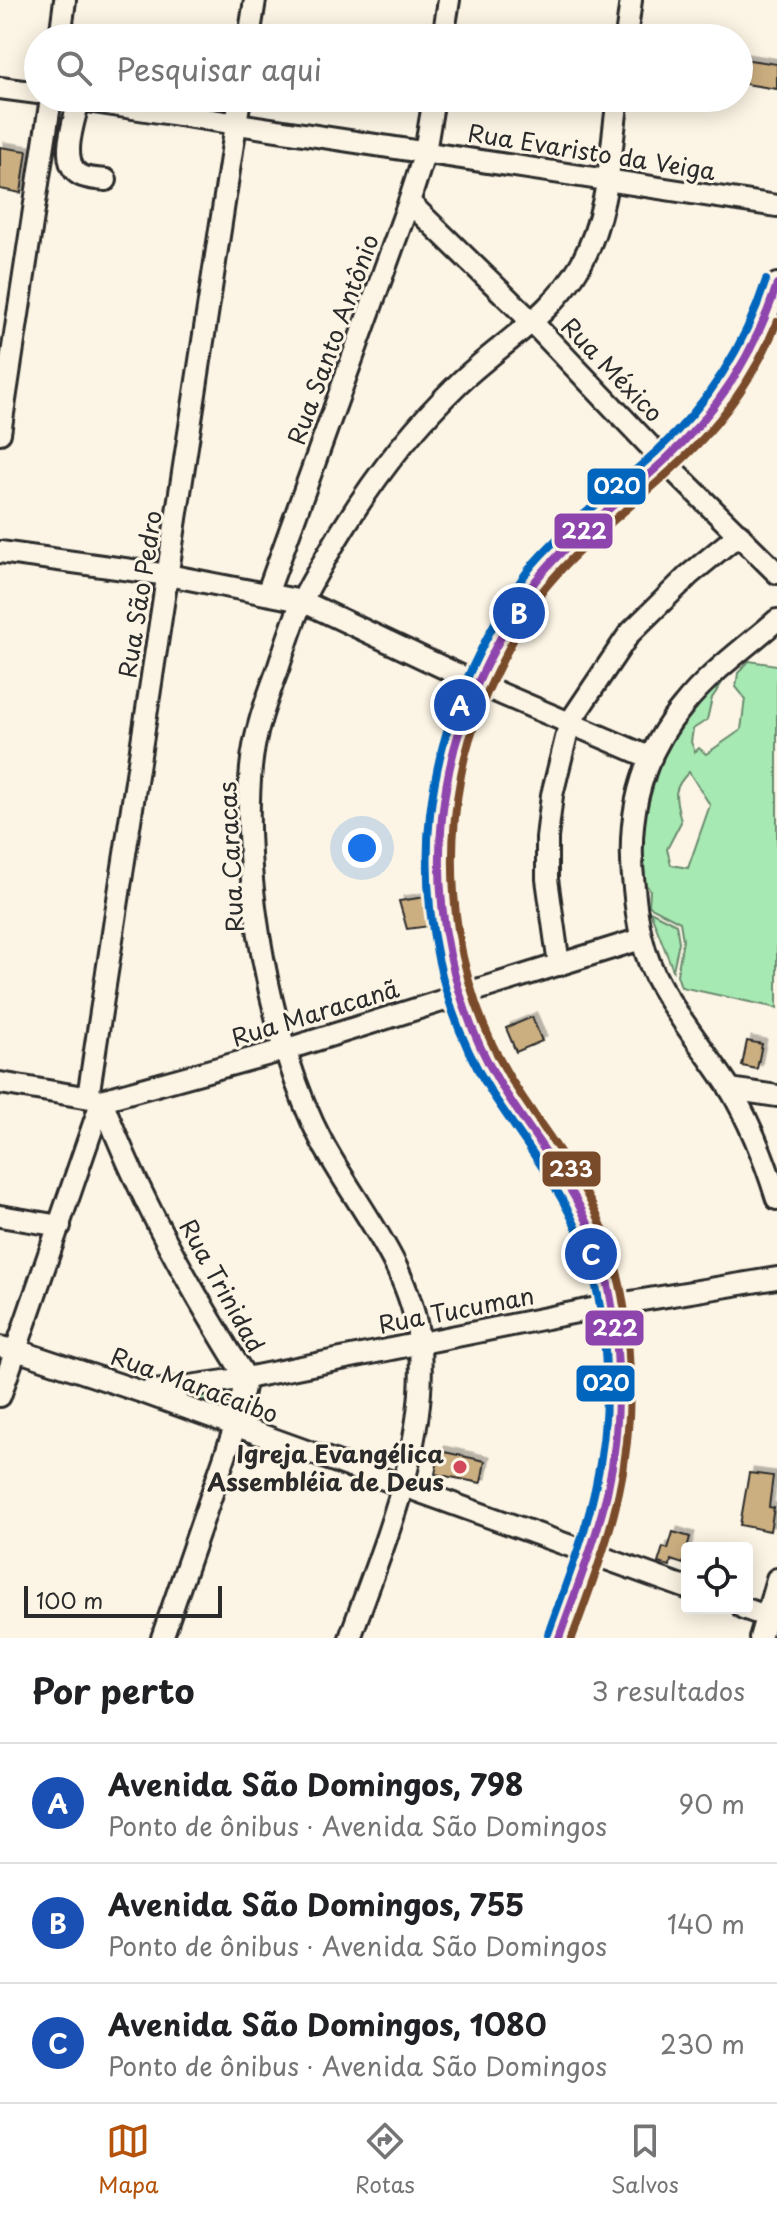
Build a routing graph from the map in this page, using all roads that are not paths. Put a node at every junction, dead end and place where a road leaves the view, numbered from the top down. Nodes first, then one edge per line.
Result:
1 (65, 0) edge
2 (255, 0) edge
3 (449, 0) edge
4 (631, 0) edge
5 (62, 24) edge
6 (251, 24) edge
7 (445, 24) edge
8 (628, 24) edge
9 (0, 88) edge
10 (24, 91) edge
11 (49, 112) edge
12 (72, 112) edge
13 (158, 112) edge
14 (238, 112) edge
15 (432, 112) edge
16 (616, 112) edge
17 (237, 124) junction
18 (425, 152) junction
19 (106, 180) dead end
20 (606, 180) junction
21 (409, 202) junction
22 (777, 206) edge
23 (777, 284) edge
24 (532, 322) junction
25 (0, 433) edge
26 (664, 461) junction
27 (739, 534) junction
28 (0, 552) edge
29 (777, 573) edge
30 (168, 575) junction
31 (267, 594) junction
32 (302, 601) junction
33 (777, 620) edge
34 (476, 683) junction
35 (570, 722) junction
36 (651, 758) junction
37 (641, 939) junction
38 (559, 965) junction
39 (459, 995) junction
40 (284, 1050) junction
41 (0, 1083) edge
42 (730, 1089) junction
43 (777, 1096) edge
44 (95, 1099) junction
45 (90, 1139) junction
46 (118, 1143) junction
47 (777, 1199) edge
48 (0, 1216) edge
49 (60, 1226) junction
50 (777, 1278) edge
51 (612, 1305) junction
52 (419, 1343) junction
53 (8, 1349) edge
54 (246, 1378) junction
55 (145, 1393) junction
56 (0, 1396) edge
57 (235, 1427) junction
58 (404, 1486) junction
59 (591, 1553) junction
60 (777, 1579) edge
61 (681, 1586) edge
62 (753, 1611) edge
63 (772, 1618) edge
64 (162, 1638) edge
65 (350, 1638) edge
66 (559, 1638) edge
67 (760, 1638) edge

1 - 5 street
2 - 6 street
3 - 7 street
4 - 8 street
9 - 10 street
11 - 25 street
12 - 19 street
13 - 17 street, Rua Evaristo da Veiga
14 - 17 street, Rua São Pedro
15 - 18 street, Rua Santo Antônio
16 - 20 street, Rua Caracas
17 - 18 street, Rua Evaristo da Veiga
17 - 30 street, Rua São Pedro
18 - 20 street, Rua Evaristo da Veiga
18 - 21 street, Rua Santo Antônio
20 - 22 street, Rua Evaristo da Veiga
20 - 24 street, Rua Caracas
21 - 24 street, Rua México
21 - 31 street, Rua Santo Antônio
23 - 26 street
24 - 26 street, Rua México
24 - 32 street, Rua Caracas
26 - 27 street, Rua México
26 - 34 street
27 - 29 street, Rua México
27 - 35 street
28 - 30 street
30 - 31 street
30 - 44 street, Rua São Pedro
31 - 32 street
32 - 34 street
32 - 40 street, Rua Caracas
33 - 36 street
34 - 35 street
34 - 39 street
35 - 36 street
35 - 38 street
36 - 37 street
37 - 38 street, Rua Maracanã
37 - 42 street
38 - 39 street, Rua Maracanã
39 - 40 street, Rua Maracanã
39 - 51 street
40 - 44 street, Rua Maracanã
40 - 52 street, Rua Caracas
41 - 44 street, Rua Maracanã
42 - 43 street
42 - 47 street
44 - 45 street, Rua São Pedro
44 - 46 street, Rua Trinidad
45 - 46 street
45 - 49 street, Rua São Pedro
46 - 54 street, Rua Trinidad
48 - 49 street
49 - 53 street, Rua São Pedro
50 - 51 street, Rua Tucuman
51 - 52 street, Rua Tucuman
51 - 59 street
52 - 54 street, Rua Tucuman
52 - 58 street, Rua Caracas
53 - 55 street, Rua Maracaibo
53 - 56 street, Rua São Pedro
54 - 55 street, Rua Tucuman
54 - 57 street, Rua Trinidad
55 - 57 street, Rua Maracaibo
57 - 58 street, Rua Maracaibo
57 - 64 street, Rua Trinidad
58 - 59 street, Rua Maracaibo
58 - 65 street, Rua Caracas
59 - 61 street, Rua Maracaibo
59 - 66 street
60 - 63 street
62 - 63 street
63 - 67 street

